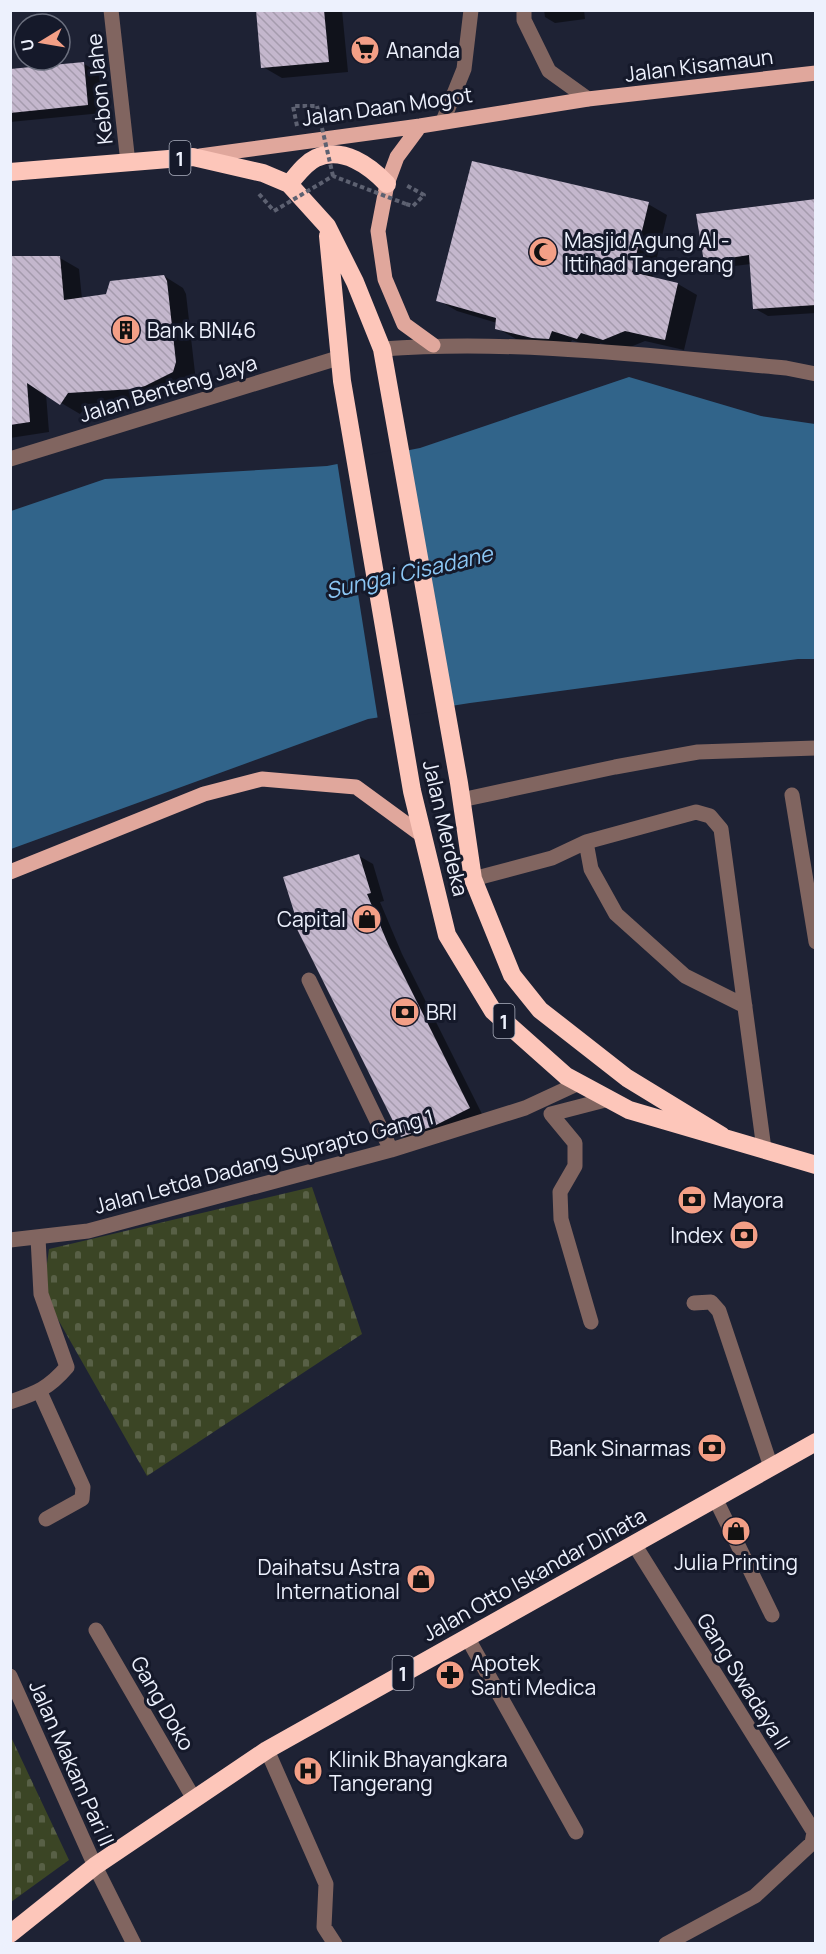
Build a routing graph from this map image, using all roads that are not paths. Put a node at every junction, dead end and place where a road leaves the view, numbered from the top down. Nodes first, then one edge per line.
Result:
1 (111, 10) edge
2 (471, 10) edge
3 (524, 10) edge
4 (816, 73) edge
5 (588, 99) junction
6 (443, 121) junction
7 (420, 126) junction
8 (193, 157) junction
9 (128, 163) junction
10 (10, 172) edge
11 (289, 184) junction
12 (387, 184) junction
13 (327, 226) junction
14 (433, 345) junction
15 (382, 349) junction
16 (338, 358) junction
17 (816, 374) edge
18 (390, 387) joint
19 (10, 459) edge
20 (816, 748) edge
21 (460, 792) junction
22 (792, 795) dead end
23 (423, 836) junction
24 (586, 842) junction
25 (10, 872) edge
26 (473, 879) junction
27 (816, 942) edge
28 (309, 980) dead end
29 (745, 1006) junction
30 (579, 1083) junction
31 (609, 1099) junction
32 (722, 1136) junction
33 (391, 1149) junction
34 (764, 1149) junction
35 (816, 1165) edge
36 (38, 1238) junction
37 (10, 1240) edge
38 (694, 1304) dead end
39 (591, 1322) dead end
40 (40, 1392) junction
41 (10, 1402) edge
42 (816, 1442) edge
43 (771, 1467) junction
44 (715, 1498) junction
45 (46, 1519) dead end
46 (634, 1544) junction
47 (772, 1615) dead end
48 (96, 1630) dead end
49 (467, 1637) junction
50 (10, 1676) edge
51 (267, 1750) junction
52 (194, 1799) junction
53 (576, 1832) dead end
54 (95, 1866) junction
55 (10, 1934) edge
56 (134, 1944) edge
57 (334, 1944) edge
58 (666, 1944) edge

1 - 9 street, Kebon Jahe
2 - 6 street
3 - 5 street
4 - 5 main road, Jalan Kisamaun
5 - 6 main road, Jalan Daan Mogot
6 - 7 main road, Jalan Daan Mogot
7 - 8 main road, Jalan Daan Mogot
7 - 12 main road
8 - 9 highway, Jalan Daan Mogot / 1
8 - 11 highway, Jalan Daan Mogot / 1
9 - 10 highway, Jalan Daan Mogot / 1
11 - 12 highway
11 - 13 highway, Jalan Daan Mogot / 1
12 - 14 main road
13 - 15 highway, Jalan Daan Mogot / 1
13 - 16 highway, 1
14 - 15 street
14 - 17 street
15 - 18 highway, Jalan Daan Mogot / 1
16 - 19 street, Jalan Benteng Jaya
16 - 23 highway, Jalan Merdeka / 1
18 - 21 highway, Jalan Merdeka / 1
20 - 21 street
21 - 26 highway, Jalan Merdeka / 1
22 - 27 street
23 - 25 main road
23 - 30 highway, Jalan Merdeka / 1
24 - 26 street
24 - 29 street
24 - 29 street
26 - 32 highway, Jalan Merdeka / 1
28 - 33 street
29 - 34 street
30 - 31 highway, Jalan Merdeka / 1
30 - 33 street, Jalan Letda Dadang Suprapto Gang 1
31 - 32 highway, Jalan Merdeka / 1
31 - 39 street
32 - 34 highway, Jalan Merdeka / 1
33 - 36 street, Jalan Letda Dadang Suprapto Gang 1
34 - 35 highway, Jalan Merdeka / 1
36 - 37 street, Jalan Letda Dadang Suprapto Gang 1
36 - 40 street
38 - 43 street
40 - 41 street
40 - 45 street
42 - 43 highway, Jalan Otto Iskandar Dinata / 1
43 - 44 highway, Jalan Otto Iskandar Dinata / 1
44 - 46 highway, Jalan Otto Iskandar Dinata / 1
44 - 47 street
46 - 49 highway, Jalan Otto Iskandar Dinata / 1
46 - 58 street, Gang Swadaya II
48 - 52 street, Gang Doko
49 - 51 highway, Jalan Otto Iskandar Dinata / 1
49 - 53 street
50 - 54 street, Jalan Makam Pari II
51 - 52 highway, Jalan Otto Iskandar Dinata / 1
51 - 57 street
52 - 54 highway, Jalan Otto Iskandar Dinata / 1
54 - 55 highway, Jalan Otto Iskandar Dinata / 1
54 - 56 street, Jalan Makam Pari II

